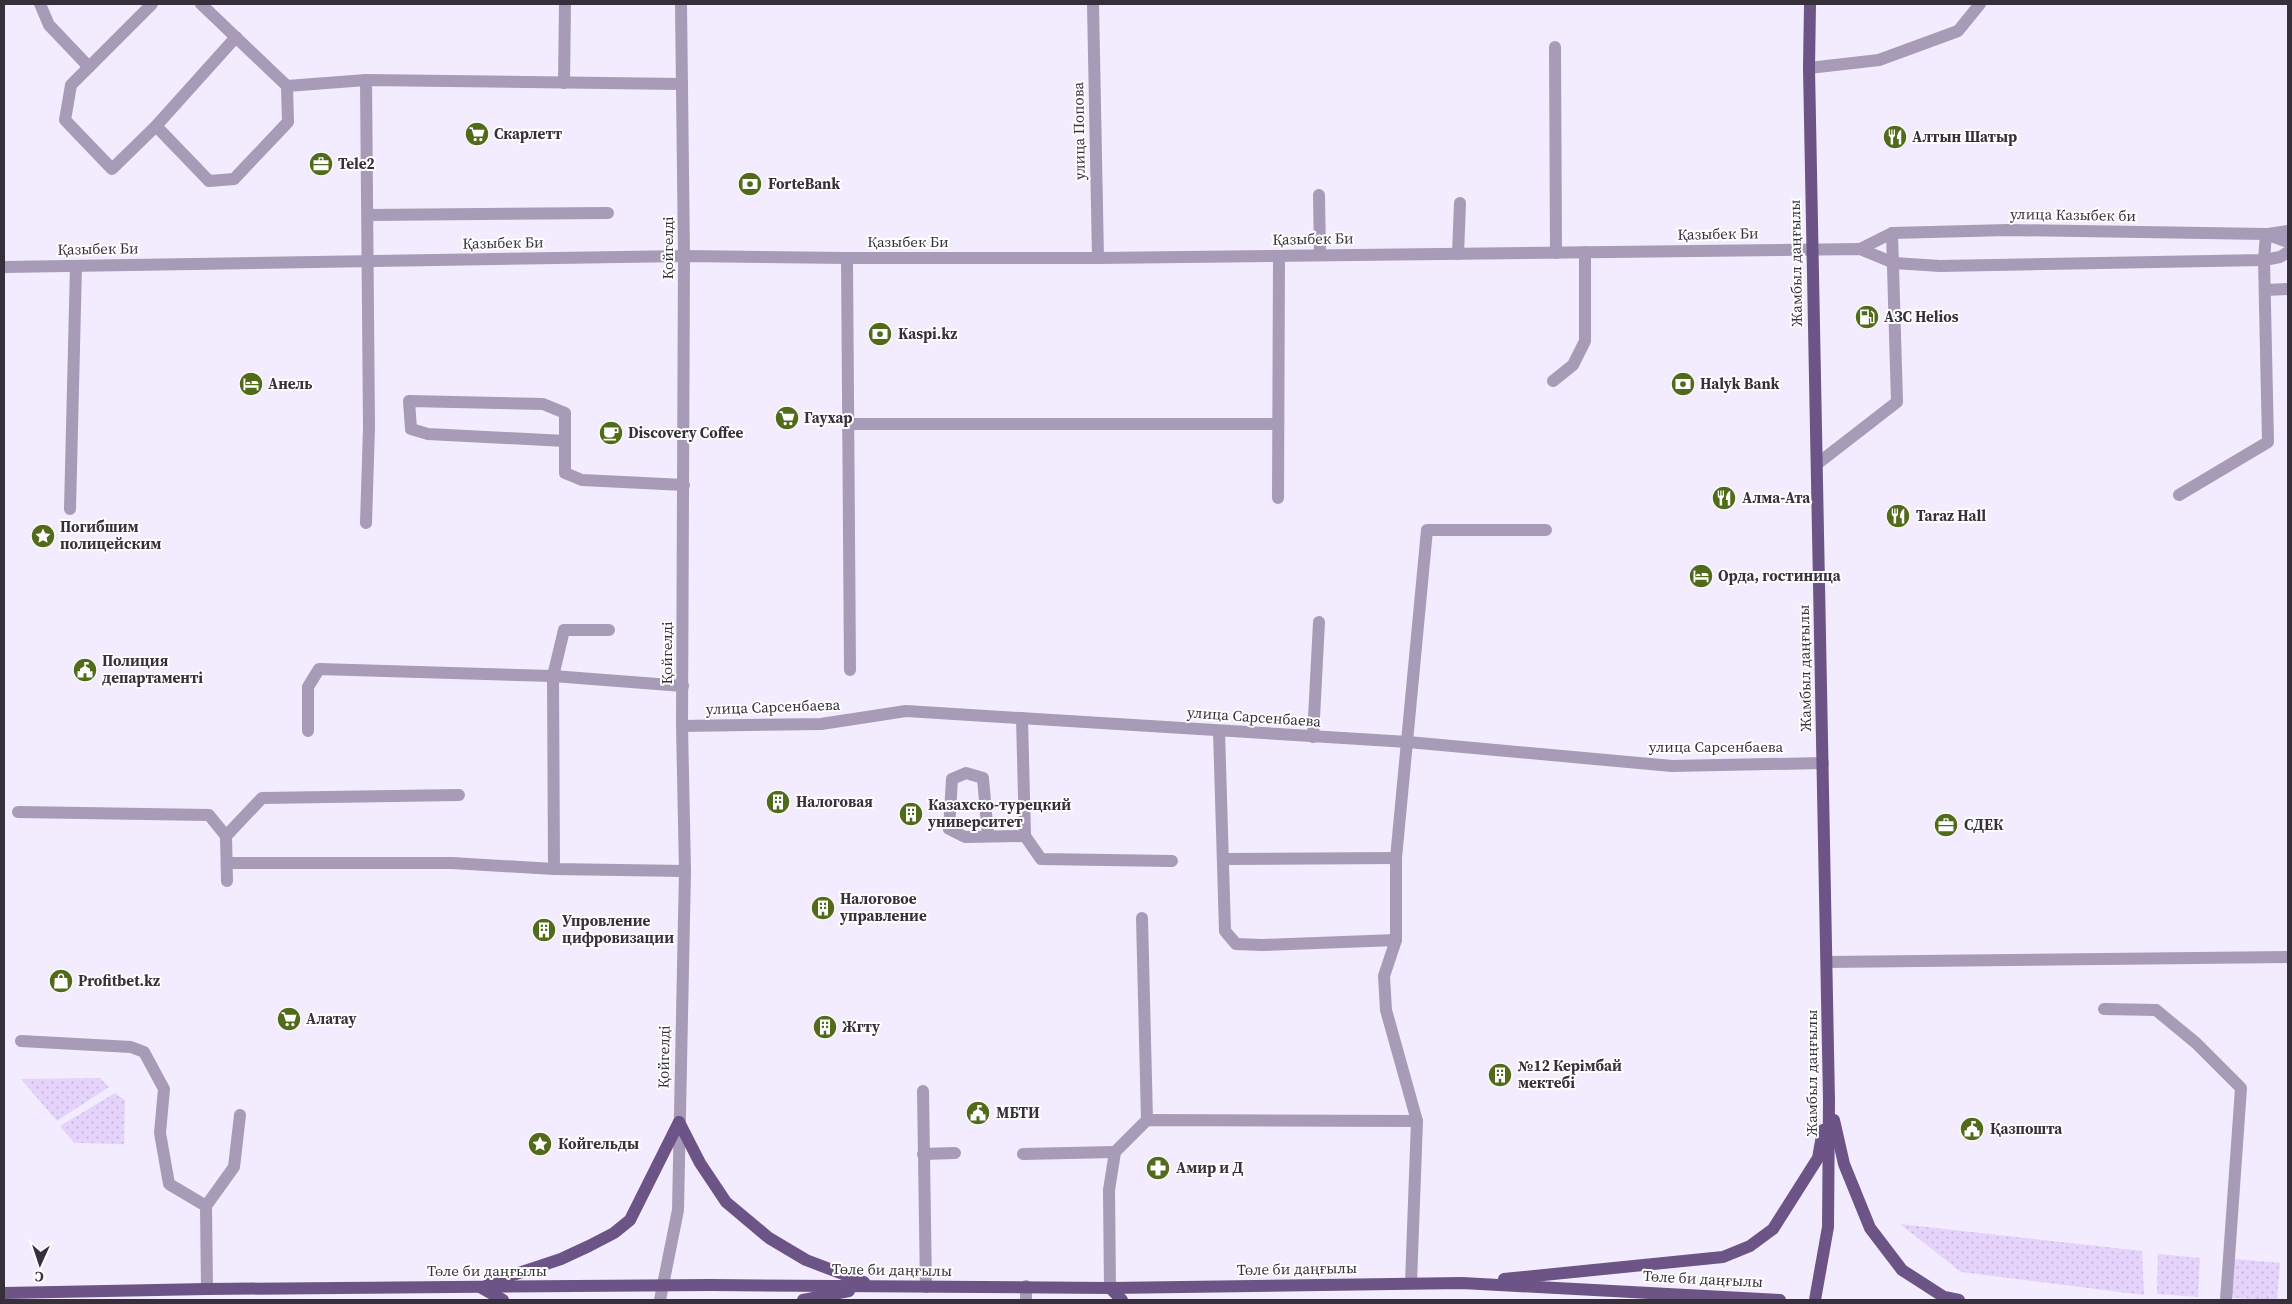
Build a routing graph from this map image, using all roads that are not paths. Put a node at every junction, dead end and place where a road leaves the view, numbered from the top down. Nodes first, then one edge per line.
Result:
1 (40, 4) edge
2 (152, 4) edge
3 (201, 4) edge
4 (565, 4) edge
5 (681, 4) edge
6 (1093, 4) edge
7 (1810, 4) edge
8 (1980, 4) edge
9 (236, 37) junction
10 (1555, 47) dead end
11 (89, 67) junction
12 (1809, 68) junction
13 (366, 80) junction
14 (564, 83) junction
15 (682, 84) junction
16 (287, 86) junction
17 (156, 126) junction
18 (1319, 194) dead end
19 (1460, 203) dead end
20 (608, 212) dead end
21 (368, 215) junction
22 (2288, 231) edge
23 (1892, 233) junction
24 (2266, 234) junction
25 (2288, 242) edge
26 (1812, 249) junction
27 (1860, 249) junction
28 (1585, 252) junction
29 (2288, 252) edge
30 (1556, 253) junction
31 (1458, 254) junction
32 (1320, 255) junction
33 (684, 256) junction
34 (1279, 256) junction
35 (847, 258) junction
36 (1098, 258) junction
37 (2264, 260) junction
38 (369, 261) junction
39 (1894, 263) junction
40 (76, 266) junction
41 (4, 267) edge
42 (2288, 289) edge
43 (2264, 290) junction
44 (1554, 381) dead end
45 (848, 424) junction
46 (1278, 424) junction
47 (565, 441) junction
48 (1817, 464) junction
49 (684, 485) junction
50 (2179, 495) dead end
51 (1278, 498) dead end
52 (70, 509) dead end
53 (366, 523) dead end
54 (1546, 530) dead end
55 (1319, 622) dead end
56 (609, 630) dead end
57 (850, 670) dead end
58 (553, 676) junction
59 (683, 686) junction
60 (1022, 718) junction
61 (682, 726) junction
62 (308, 731) dead end
63 (1219, 731) junction
64 (1313, 736) junction
65 (1408, 742) junction
66 (1823, 763) junction
67 (459, 795) dead end
68 (18, 812) dead end
69 (226, 836) junction
70 (988, 836) junction
71 (1025, 836) junction
72 (1396, 858) junction
73 (1223, 859) junction
74 (1172, 861) dead end
75 (227, 863) junction
76 (554, 869) junction
77 (685, 871) junction
78 (227, 881) dead end
79 (1142, 918) dead end
80 (1396, 940) junction
81 (2288, 957) edge
82 (1827, 962) junction
83 (2104, 1009) dead end
84 (21, 1041) dead end
85 (923, 1091) dead end
86 (1830, 1101) junction
87 (240, 1115) dead end
88 (1147, 1120) junction
89 (1417, 1121) junction
90 (679, 1122) junction
91 (1115, 1152) junction
92 (923, 1154) junction
93 (955, 1154) dead end
94 (1023, 1154) dead end
95 (206, 1206) junction
96 (1411, 1283) junction
97 (1462, 1283) junction
98 (873, 1285) junction
99 (664, 1286) junction
100 (1026, 1286) junction
101 (480, 1287) junction
102 (926, 1287) junction
103 (1110, 1288) junction
104 (208, 1289) junction
105 (4, 1293) edge
106 (503, 1300) edge
107 (660, 1300) edge
108 (803, 1300) edge
109 (1026, 1300) edge
110 (1122, 1300) edge
111 (1780, 1300) edge
112 (1815, 1300) edge
113 (1959, 1300) edge
114 (2226, 1300) edge

1 - 11 street
2 - 11 street
3 - 9 street
4 - 14 street
5 - 15 street, Қойгелді
6 - 36 street, улица Попова
7 - 12 main road, Жамбыл даңғылы
8 - 12 street
9 - 16 street
9 - 17 street
10 - 30 street
11 - 17 street
12 - 26 main road, Жамбыл даңғылы
13 - 14 street
13 - 16 street
13 - 21 street
14 - 15 street
15 - 33 street, Қойгелді
16 - 17 street
18 - 32 street
19 - 31 street
20 - 21 street
21 - 38 street
22 - 24 street
23 - 24 street, улица Казыбек би
23 - 27 street, улица Казыбек би
23 - 39 street
24 - 25 street, улица Казыбек би
24 - 37 street
26 - 27 street, улица Казыбек би
26 - 28 street, Қазыбек Би
26 - 48 main road, Жамбыл даңғылы
27 - 39 street, улица Казыбек би
28 - 30 street, Қазыбек Би
28 - 44 street
29 - 37 street, улица Казыбек би
30 - 31 street, Қазыбек Би
31 - 32 street, Қазыбек Би
32 - 34 street, Қазыбек Би
33 - 35 street, Қазыбек Би
33 - 38 street, Қазыбек Би
33 - 49 street, Қойгелді
34 - 36 street, Қазыбек Би
34 - 46 street
35 - 36 street, Қазыбек Би
35 - 45 street
37 - 39 street, улица Казыбек би
37 - 43 street
38 - 40 street, Қазыбек Би
38 - 53 street
39 - 48 street
40 - 41 street, Қазыбек Би
40 - 52 street
42 - 43 street
43 - 50 street
45 - 46 street
45 - 57 street
46 - 51 street
47 - 47 street
47 - 49 street
48 - 66 main road, Жамбыл даңғылы
49 - 59 street, Қойгелді
54 - 65 street
55 - 64 street
56 - 58 street
58 - 59 street
58 - 62 street
58 - 76 street
59 - 61 street, Қойгелді
60 - 61 street, улица Сарсенбаева
60 - 63 street, улица Сарсенбаева
60 - 71 street
61 - 77 street, Қойгелді
63 - 64 street, улица Сарсенбаева
63 - 73 street
64 - 65 street, улица Сарсенбаева
65 - 66 street, улица Сарсенбаева
65 - 72 street
66 - 82 main road, Жамбыл даңғылы
67 - 69 street
68 - 69 street
69 - 75 street
70 - 70 street
70 - 71 street
71 - 74 street
72 - 73 street
72 - 80 street
73 - 80 street
75 - 76 street
75 - 78 street
76 - 77 street
77 - 90 street, Қойгелді
79 - 88 street
80 - 89 street
81 - 82 street
82 - 86 main road, Жамбыл даңғылы
83 - 114 street
84 - 95 street
85 - 92 street
86 - 97 main road
86 - 112 main road, Жамбыл даңғылы
86 - 113 main road
87 - 95 street
88 - 89 street
88 - 91 street
89 - 96 street
90 - 98 main road
90 - 99 street, Қойгелді
90 - 101 main road
91 - 94 street
91 - 103 street
92 - 93 street
92 - 102 street
95 - 104 street
96 - 97 main road, Төле би даңғылы
96 - 103 main road, Төле би даңғылы
97 - 111 main road, Төле би даңғылы
98 - 99 main road, Төле би даңғылы
98 - 102 main road, Төле би даңғылы
98 - 108 main road
99 - 101 main road, Төле би даңғылы
99 - 107 street, Қойгелді
100 - 102 main road, Төле би даңғылы
100 - 103 main road, Төле би даңғылы
100 - 109 street
101 - 104 main road, Төле би даңғылы
101 - 106 main road
103 - 110 main road
104 - 105 main road, Төле би даңғылы

